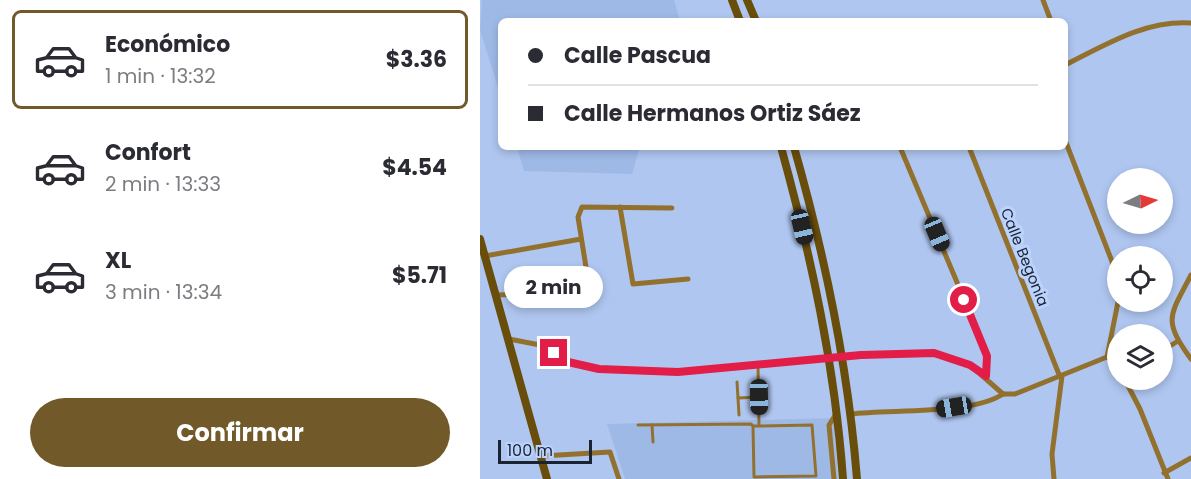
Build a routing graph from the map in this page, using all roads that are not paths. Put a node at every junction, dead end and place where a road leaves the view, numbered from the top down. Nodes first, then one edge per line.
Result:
1 (732, 0) edge
2 (747, 0) edge
3 (1043, 0) edge
4 (739, 18) edge
5 (755, 18) edge
6 (1051, 18) edge
7 (1191, 23) edge
8 (1068, 64) edge
9 (1068, 148) edge
10 (782, 150) edge
11 (796, 150) edge
12 (901, 150) edge
13 (970, 150) edge
14 (620, 207) junction
15 (672, 208) dead end
16 (480, 239) edge
17 (581, 239) junction
18 (1107, 248) edge
19 (485, 256) junction
20 (1191, 275) edge
21 (688, 279) dead end
22 (497, 295) junction
23 (509, 339) junction
24 (1178, 341) junction
25 (1173, 344) edge
26 (843, 358) junction
27 (1107, 358) edge
28 (830, 359) junction
29 (1191, 359) edge
30 (758, 365) junction
31 (986, 376) junction
32 (1061, 376) junction
33 (737, 382) dead end
34 (1130, 390) edge
35 (1003, 394) junction
36 (759, 397) junction
37 (738, 398) junction
38 (837, 413) junction
39 (851, 414) junction
40 (739, 415) dead end
41 (638, 425) dead end
42 (652, 425) junction
43 (753, 426) junction
44 (759, 426) junction
45 (652, 442) dead end
46 (542, 456) junction
47 (1191, 458) edge
48 (1166, 476) edge
49 (754, 478) edge
50 (548, 479) edge
51 (619, 479) edge
52 (834, 479) edge
53 (843, 479) edge
54 (857, 479) edge
55 (1054, 479) edge

1 - 4 main road
2 - 5 main road
3 - 6 street
7 - 8 street
9 - 18 street
10 - 28 main road
11 - 26 main road
12 - 31 street
13 - 32 street, Calle Begonia
14 - 15 street
14 - 17 street
14 - 21 street
16 - 19 main road
17 - 19 street
17 - 22 street
19 - 22 main road
20 - 24 street
22 - 23 main road
23 - 30 street
23 - 46 main road
24 - 25 street
24 - 29 street
26 - 28 street
26 - 31 street
26 - 39 main road
27 - 32 street
28 - 30 street
28 - 38 main road
30 - 36 lane
31 - 35 street
32 - 35 street
32 - 55 street, Calle Begonia
33 - 37 lane
34 - 48 street
35 - 39 street
36 - 37 lane
36 - 44 lane
37 - 40 lane
38 - 52 street
38 - 53 main road
39 - 54 main road
41 - 42 lane
42 - 43 lane
42 - 45 lane
43 - 44 lane
43 - 49 lane
44 - 49 lane
46 - 50 main road
46 - 51 street
47 - 48 street

